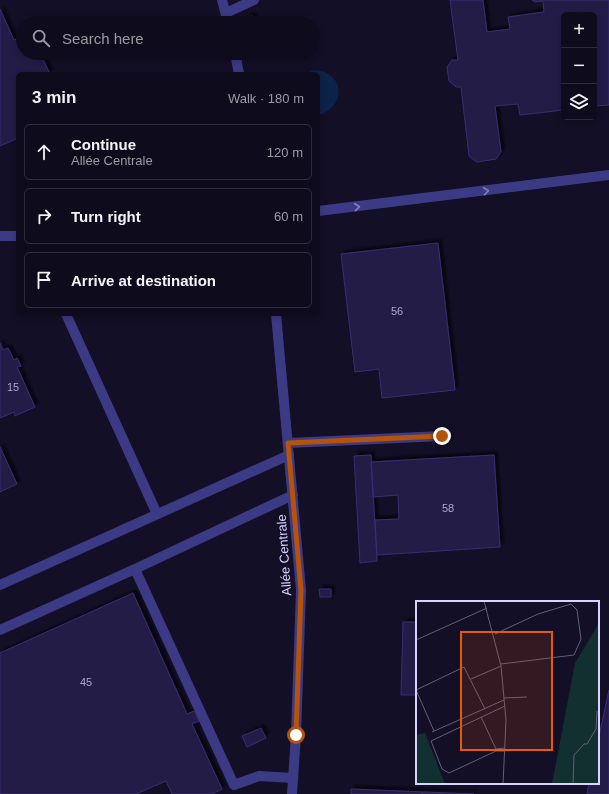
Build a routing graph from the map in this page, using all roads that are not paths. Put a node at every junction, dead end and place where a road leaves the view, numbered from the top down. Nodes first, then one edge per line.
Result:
1 (222, 0) edge
2 (254, 0) edge
3 (226, 16) edge
4 (230, 16) edge
5 (236, 60) edge
6 (239, 72) edge
7 (609, 175) edge
8 (320, 211) edge
9 (0, 236) edge
10 (16, 236) edge
11 (69, 316) edge
12 (276, 316) edge
13 (442, 436) dead end
14 (288, 443) junction
15 (289, 456) junction
16 (292, 495) junction
17 (157, 514) junction
18 (135, 569) junction
19 (0, 585) edge
20 (0, 630) edge
21 (293, 778) junction
22 (292, 794) edge

1 - 3 street
2 - 4 street
5 - 6 street
8 -> 7 street
9 - 10 street
11 - 17 street
12 - 14 street, Allée Centrale
13 - 14 street
14 - 15 street, Allée Centrale
15 - 16 street, Allée Centrale
15 - 17 street
16 - 18 street
16 - 21 street, Allée Centrale
17 - 19 street
18 - 20 street
18 - 21 street
21 - 22 street, Allée Centrale

